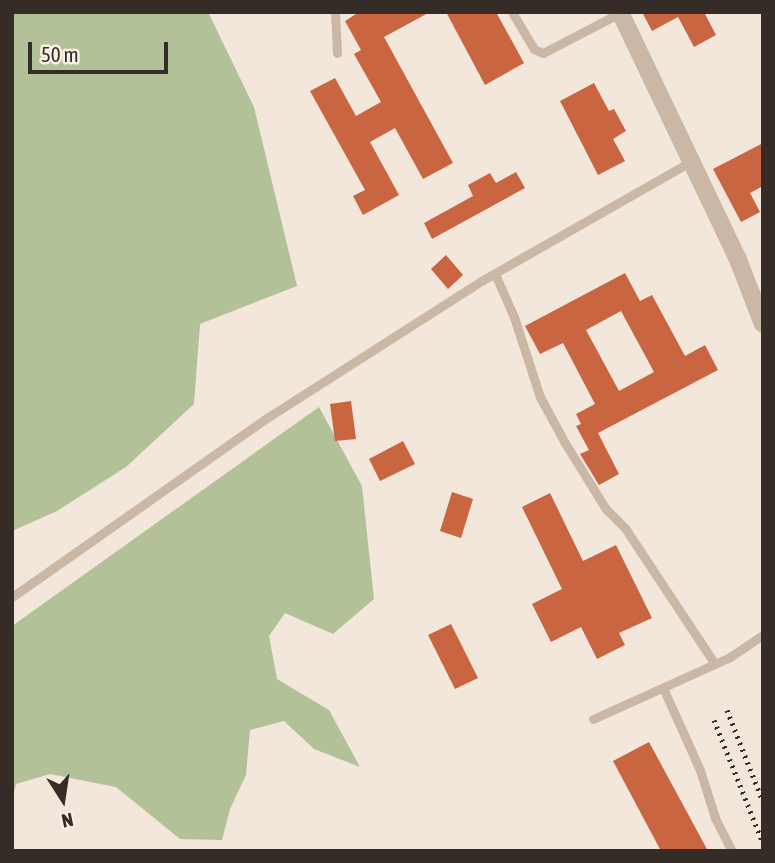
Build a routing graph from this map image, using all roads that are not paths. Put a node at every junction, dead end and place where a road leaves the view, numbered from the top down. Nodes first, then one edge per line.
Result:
1 (335, 12) edge
2 (512, 12) edge
3 (620, 13) edge
4 (337, 53) dead end
5 (692, 161) junction
6 (495, 274) junction
7 (763, 324) edge
8 (12, 597) edge
9 (763, 635) edge
10 (715, 664) junction
11 (663, 688) junction
12 (593, 719) dead end
13 (732, 851) edge

1 - 4 lane
2 - 3 lane
3 - 5 street
5 - 6 lane
5 - 7 street
6 - 8 lane
6 - 10 lane
9 - 10 lane
10 - 11 lane
11 - 12 lane
11 - 13 lane

